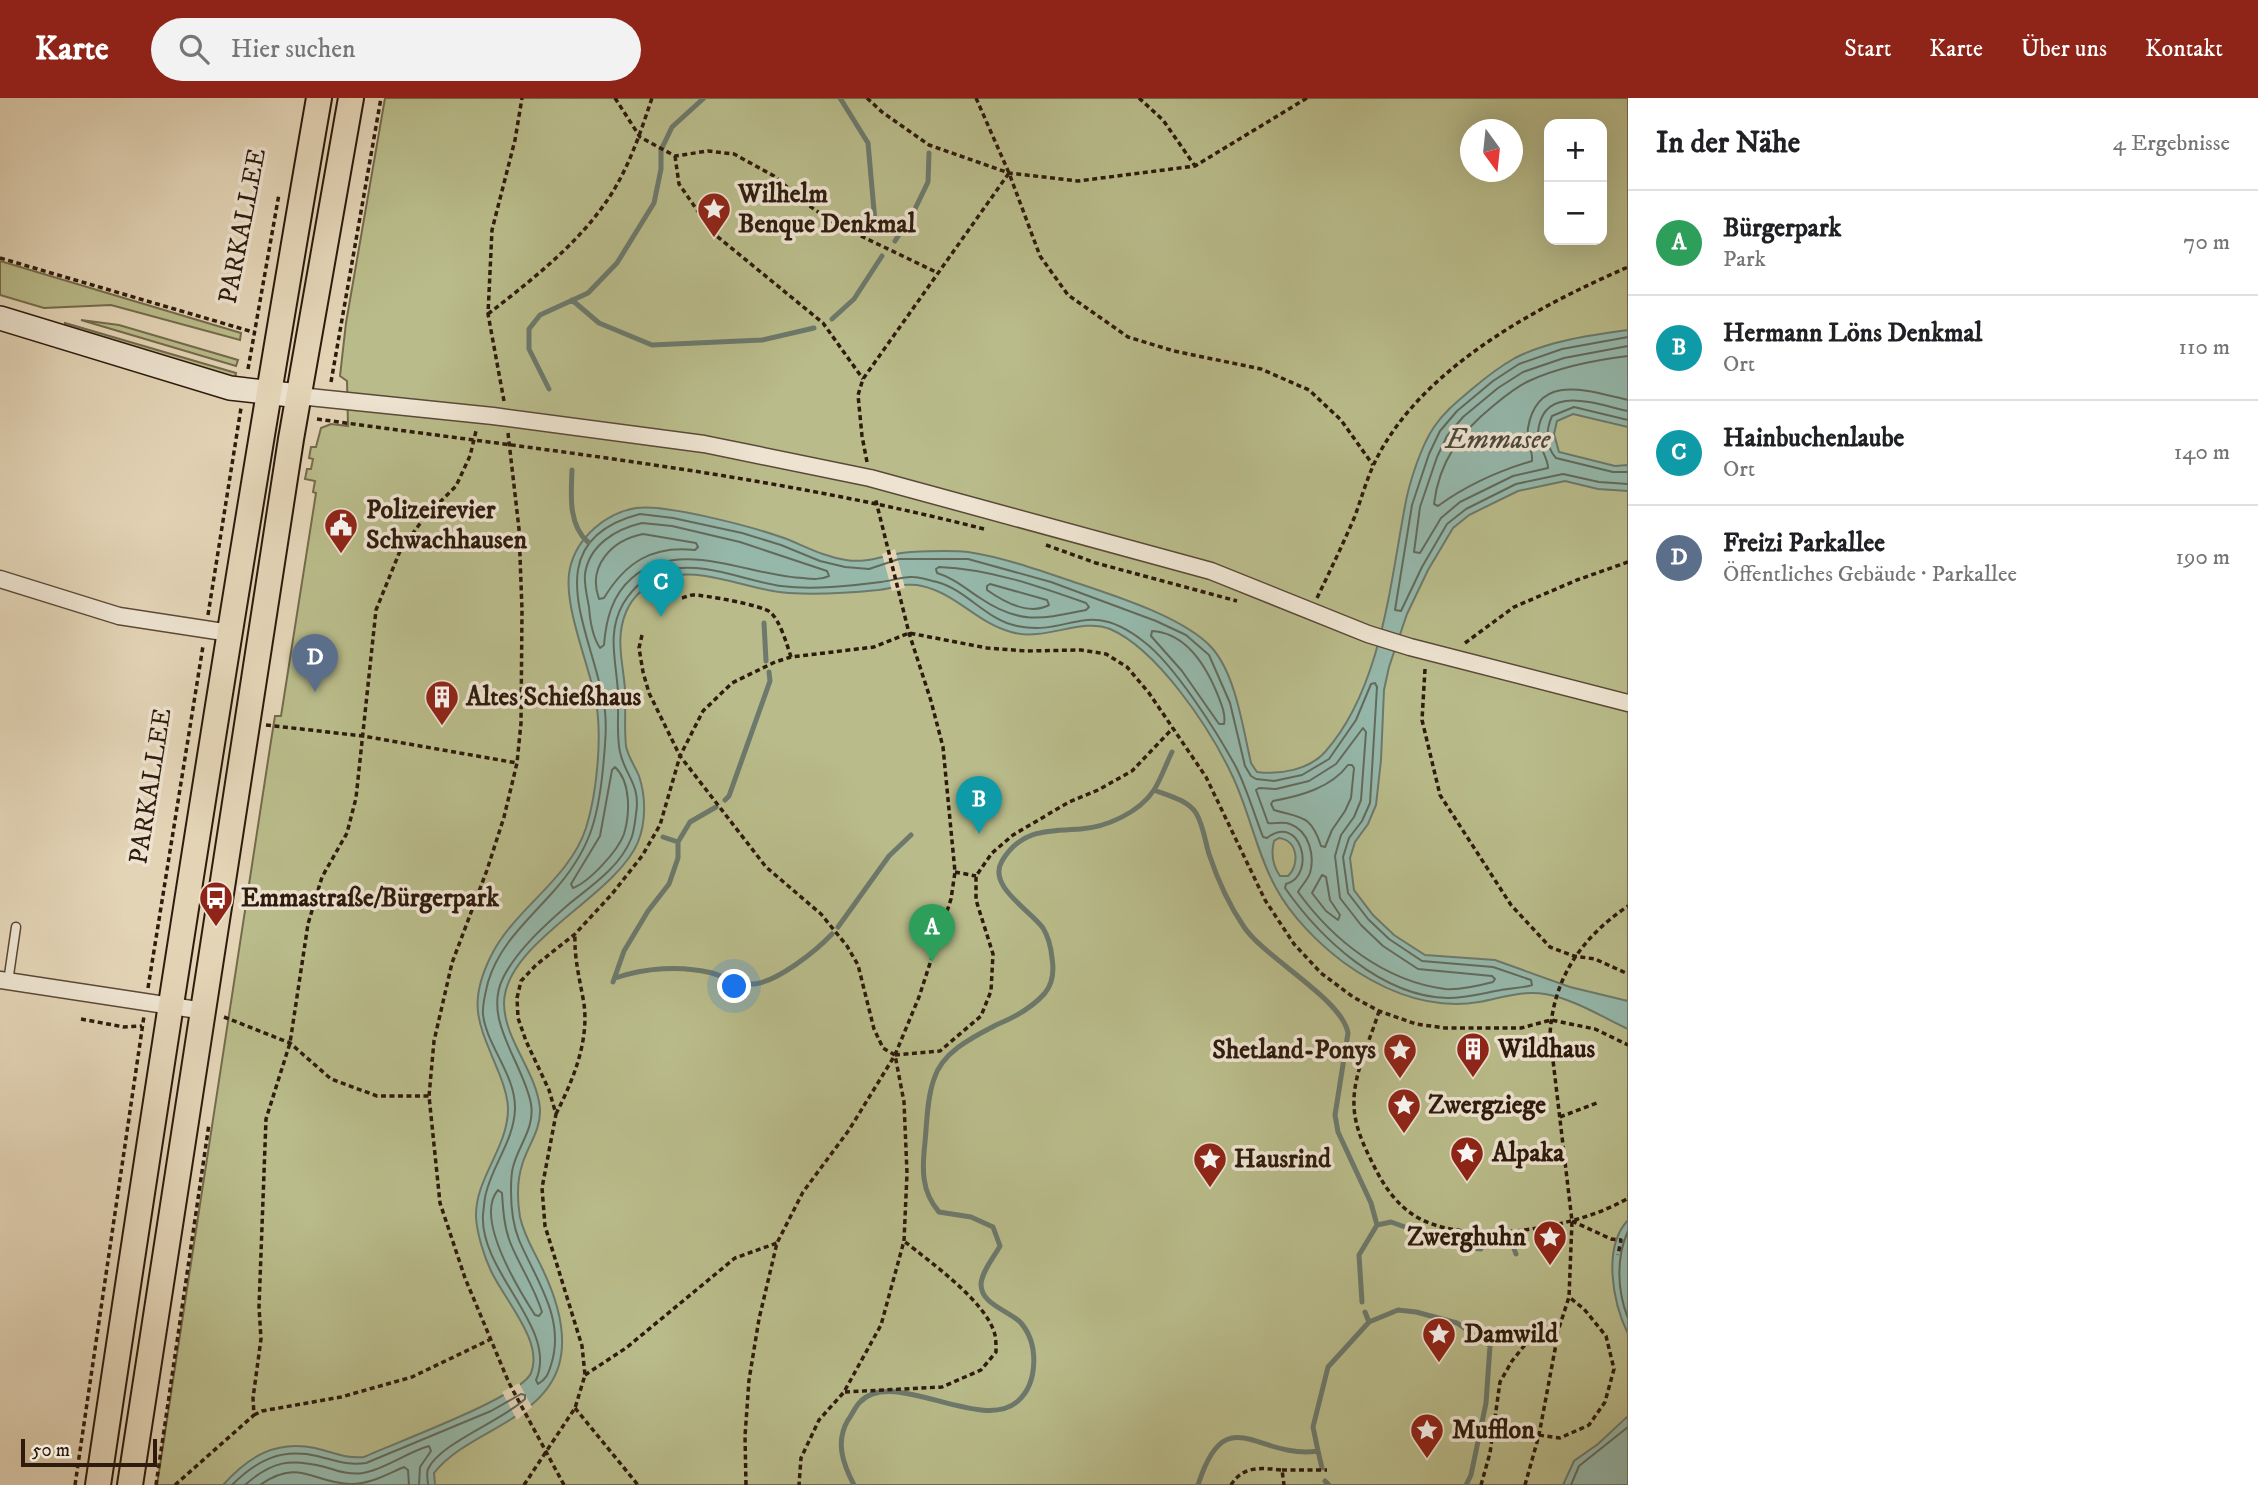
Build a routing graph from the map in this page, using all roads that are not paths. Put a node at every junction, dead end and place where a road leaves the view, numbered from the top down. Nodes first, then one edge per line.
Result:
1 (319, 98) edge
2 (351, 98) edge
3 (0, 318) edge
4 (269, 392) junction
5 (311, 397) junction
6 (0, 579) edge
7 (218, 631) junction
8 (1628, 704) edge
9 (16, 927) dead end
10 (4, 981) edge
11 (170, 1005) junction
12 (214, 1014) junction
13 (98, 1485) edge
14 (130, 1485) edge

1 - 4 main road, PARKALLEE
2 - 5 main road
3 - 4 main road
4 - 5 main road
4 - 7 main road, PARKALLEE
5 - 8 street
5 - 12 main road
6 - 7 street
7 - 11 main road, PARKALLEE
9 - 10 lane
10 - 11 street
11 - 12 street
11 - 13 main road, PARKALLEE
12 - 14 main road

